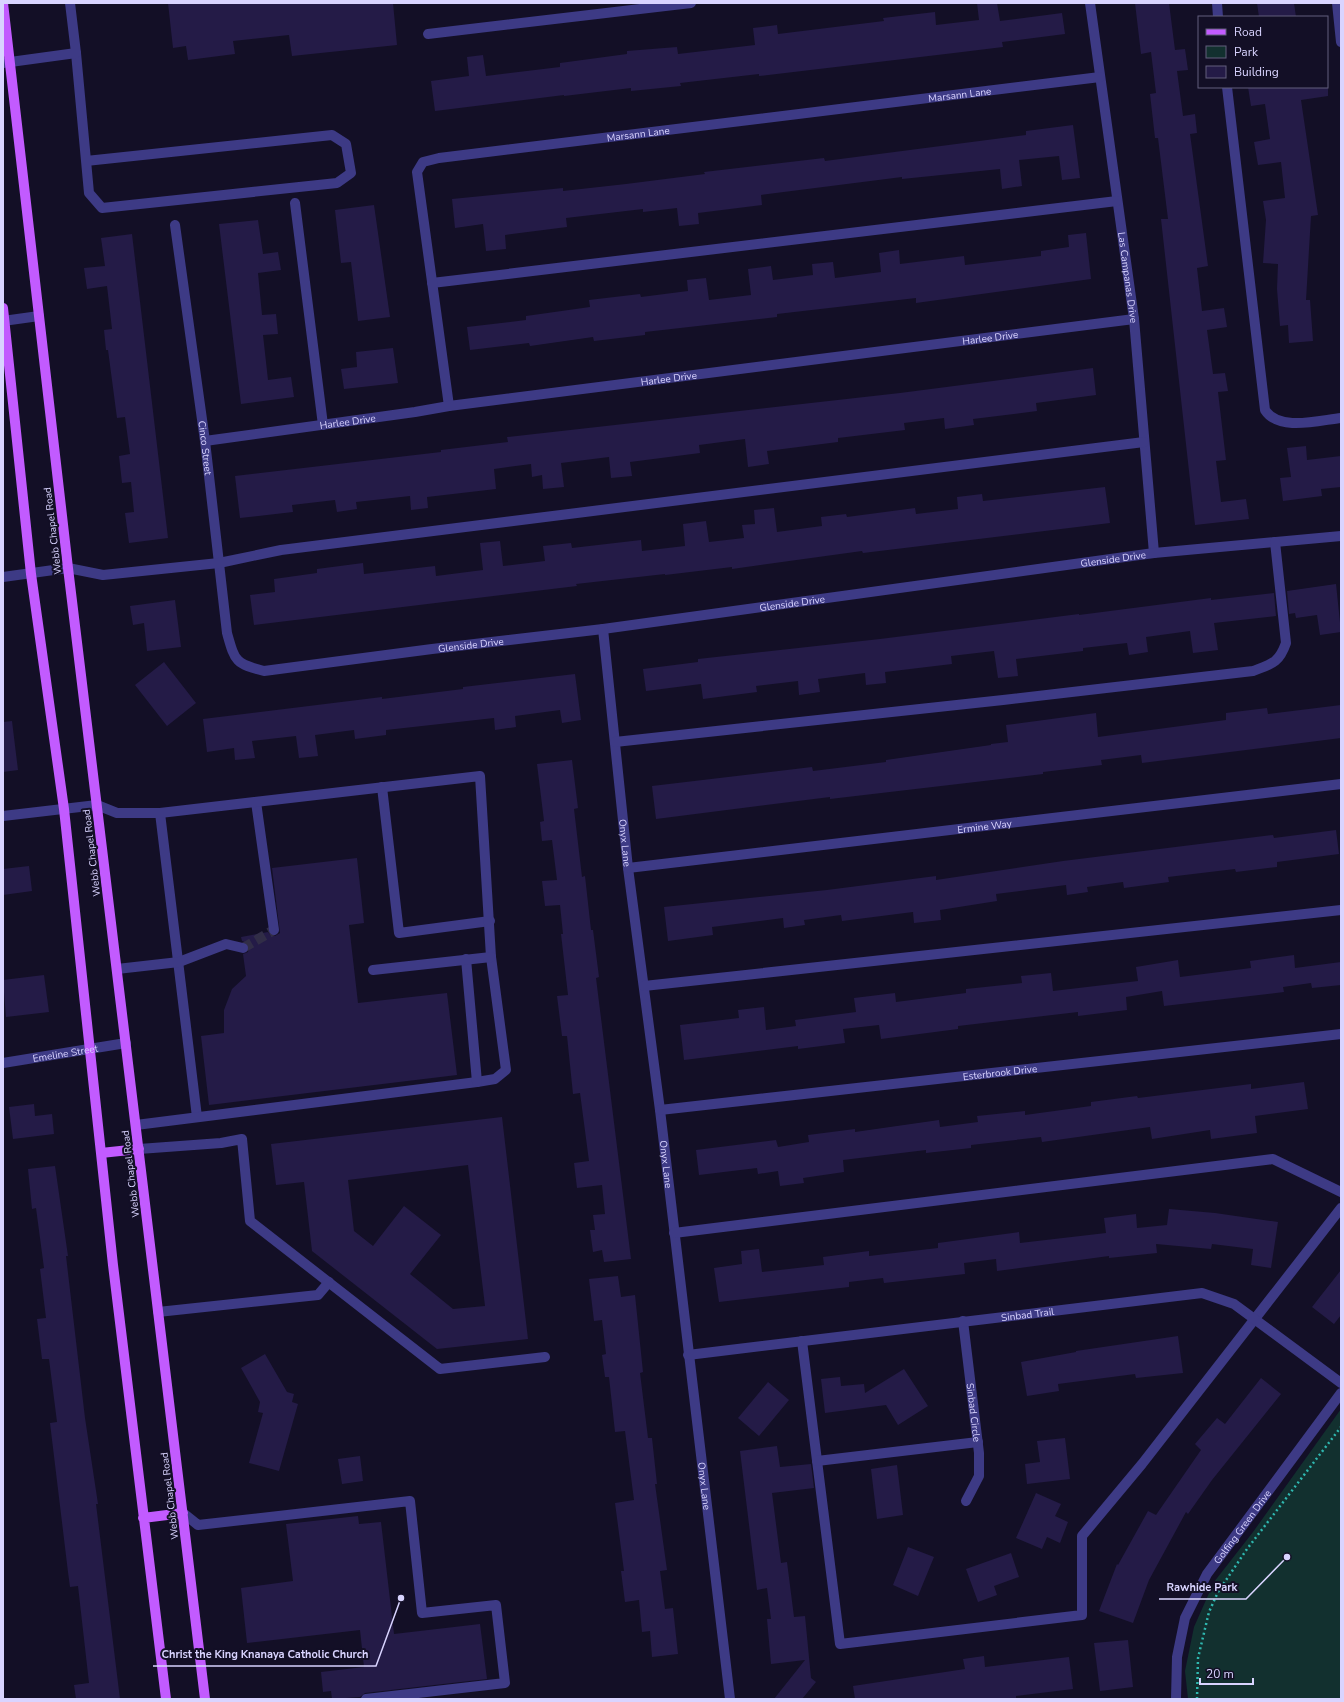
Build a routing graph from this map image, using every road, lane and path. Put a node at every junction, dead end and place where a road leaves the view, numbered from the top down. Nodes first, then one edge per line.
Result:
1 (3, 3) edge
2 (70, 3) edge
3 (691, 3) edge
4 (1090, 3) edge
5 (1217, 3) edge
6 (1337, 3) edge
7 (1218, 16) edge
8 (428, 34) dead end
9 (1341, 42) edge
10 (76, 53) junction
11 (6, 62) edge
12 (1100, 77) junction
13 (1227, 88) edge
14 (86, 161) junction
15 (1117, 201) junction
16 (295, 203) dead end
17 (175, 225) dead end
18 (432, 283) junction
19 (3, 308) edge
20 (39, 316) junction
21 (1134, 320) junction
22 (4, 321) edge
23 (449, 406) junction
24 (1341, 418) edge
25 (323, 425) junction
26 (205, 441) junction
27 (1144, 442) junction
28 (1341, 536) edge
29 (1275, 542) junction
30 (1154, 553) junction
31 (219, 563) junction
32 (68, 568) junction
33 (31, 574) junction
34 (3, 577) edge
35 (603, 629) junction
36 (244, 666) joint
37 (615, 742) junction
38 (1341, 784) edge
39 (382, 786) junction
40 (256, 802) junction
41 (97, 805) junction
42 (64, 809) junction
43 (160, 813) junction
44 (3, 816) edge
45 (628, 868) junction
46 (1341, 910) edge
47 (490, 921) junction
48 (274, 930) dead end
49 (242, 948) tunnel mouth
50 (491, 957) junction
51 (466, 959) junction
52 (179, 962) junction
53 (117, 969) junction
54 (373, 970) dead end
55 (644, 986) junction
56 (1341, 1034) edge
57 (126, 1043) junction
58 (90, 1047) junction
59 (3, 1063) edge
60 (477, 1082) junction
61 (660, 1110) junction
62 (196, 1117) junction
63 (136, 1125) junction
64 (139, 1149) junction
65 (101, 1153) junction
66 (1341, 1192) edge
67 (1341, 1208) edge
68 (674, 1233) junction
69 (329, 1282) junction
70 (158, 1312) junction
71 (1254, 1320) junction
72 (963, 1321) junction
73 (802, 1341) junction
74 (688, 1355) junction
75 (545, 1357) dead end
76 (1341, 1383) edge
77 (1341, 1393) edge
78 (1341, 1427) edge
79 (978, 1442) junction
80 (817, 1460) junction
81 (966, 1501) dead end
82 (183, 1512) junction
83 (143, 1518) junction
84 (166, 1699) edge
85 (205, 1699) edge
86 (366, 1699) edge
87 (730, 1699) edge
88 (1176, 1699) edge
89 (1197, 1699) edge

1 - 11 main road, Webb Chapel Road
2 - 10 street
3 - 8 street
4 - 12 street, Las Campanas Drive
5 - 7 street
6 - 9 street
10 - 11 street
10 - 14 street
11 - 20 main road, Webb Chapel Road
12 - 15 street, Las Campanas Drive
12 - 18 street, Marsann Lane
13 - 24 street
14 - 14 street
15 - 18 street
15 - 21 street, Las Campanas Drive
16 - 25 street
17 - 26 street, Cinco Street
18 - 23 street, Marsann Lane
19 - 22 main road
20 - 22 street
20 - 32 main road, Webb Chapel Road
21 - 23 street, Harlee Drive
21 - 27 street, Las Campanas Drive
22 - 33 main road
23 - 25 street, Harlee Drive
25 - 26 street, Harlee Drive
26 - 31 street, Cinco Street
27 - 30 street, Las Campanas Drive
27 - 31 street
28 - 29 street, Glenside Drive
29 - 30 street, Glenside Drive
29 - 37 street
30 - 35 street, Glenside Drive
31 - 32 street
31 - 36 street, Cinco Street
32 - 33 street
32 - 41 main road, Webb Chapel Road
33 - 34 street
33 - 42 main road
35 - 36 street, Glenside Drive
35 - 37 street, Onyx Lane
37 - 45 street, Onyx Lane
38 - 45 street, Ermine Way
39 - 40 street
39 - 47 street
39 - 47 street
40 - 43 street
40 - 48 street
41 - 42 street
41 - 43 street
41 - 53 main road, Webb Chapel Road
42 - 44 street
42 - 58 main road
43 - 52 street
45 - 55 street, Onyx Lane
46 - 55 street
47 - 50 street
49 - 52 street
50 - 51 street
50 - 60 street
51 - 54 street
51 - 60 street
52 - 53 street
52 - 62 street
53 - 57 main road, Webb Chapel Road
55 - 61 street, Onyx Lane
56 - 61 street, Esterbrook Drive
57 - 58 street, Emeline Street
57 - 63 main road, Webb Chapel Road
58 - 59 street, Emeline Street
58 - 65 main road
60 - 62 street
61 - 68 street, Onyx Lane
62 - 63 street
63 - 64 main road, Webb Chapel Road
64 - 65 main road
64 - 69 street
64 - 70 main road, Webb Chapel Road
65 - 83 main road
66 - 68 street
67 - 71 street
68 - 74 street, Onyx Lane
69 - 70 street
69 - 75 street
70 - 82 main road, Webb Chapel Road
71 - 72 street, Sinbad Trail
71 - 76 street, Sinbad Trail
71 - 80 street
72 - 73 street, Sinbad Trail
72 - 79 street, Sinbad Circle
73 - 74 street, Sinbad Trail
73 - 80 street
74 - 87 street, Onyx Lane
77 - 88 street, Golfing Green Drive
78 - 89 path
79 - 80 street
79 - 81 street, Sinbad Circle
82 - 83 main road
82 - 85 main road, Webb Chapel Road
82 - 86 street
83 - 84 main road

